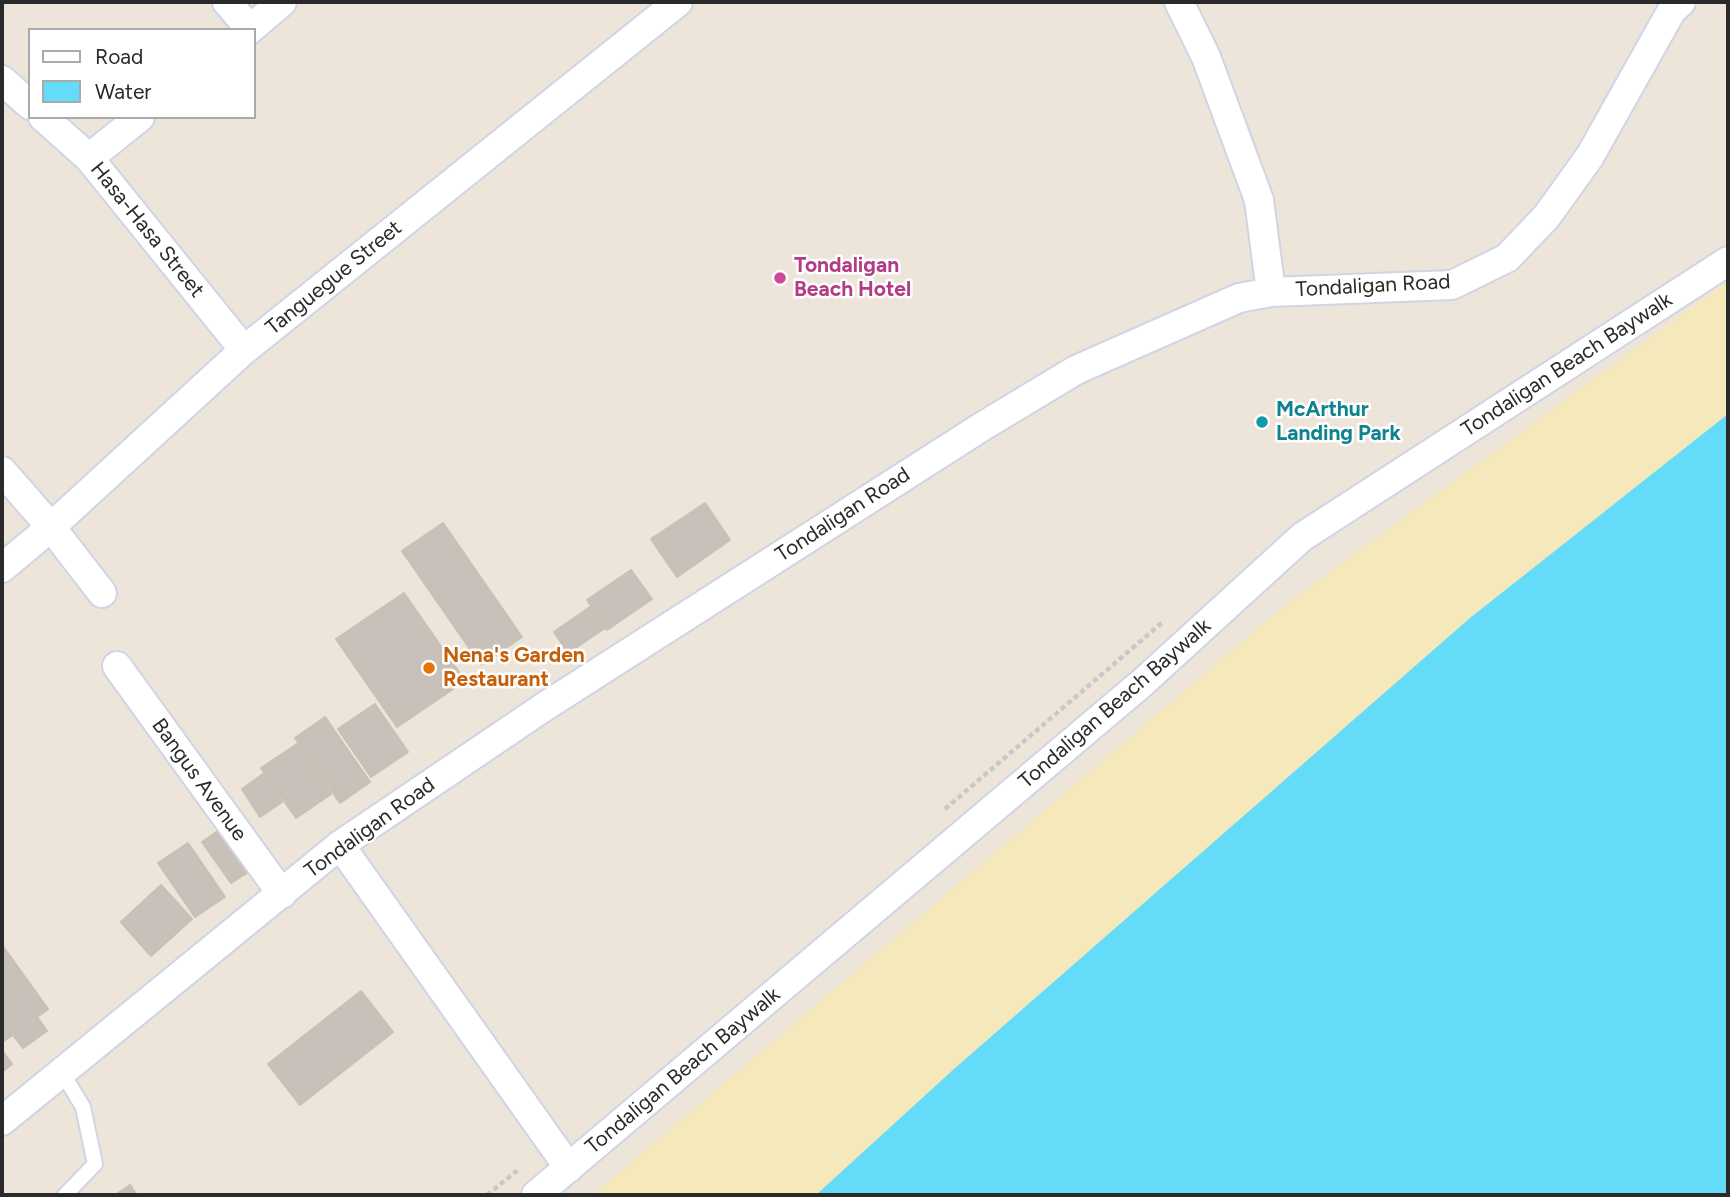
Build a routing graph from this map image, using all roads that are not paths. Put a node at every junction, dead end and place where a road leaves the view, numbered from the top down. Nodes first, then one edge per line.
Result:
1 (227, 2) edge
2 (282, 2) edge
3 (678, 2) edge
4 (1180, 2) edge
5 (1681, 2) edge
6 (248, 28) edge
7 (250, 28) edge
8 (2, 80) edge
9 (28, 103) edge
10 (45, 119) edge
11 (138, 119) edge
12 (89, 158) junction
13 (1728, 261) edge
14 (1272, 292) junction
15 (244, 350) junction
16 (2, 471) edge
17 (51, 527) junction
18 (2, 568) edge
19 (102, 593) dead end
20 (117, 666) dead end
21 (340, 845) junction
22 (282, 894) junction
23 (61, 1071) junction
24 (2, 1121) edge
25 (569, 1168) junction
26 (65, 1195) edge
27 (536, 1195) edge

1 - 6 street
2 - 7 street
3 - 15 street, Tanguegue Street
4 - 14 street
5 - 14 street, Tondaligan Road
8 - 9 street
10 - 12 street, Hasa-Hasa Street
11 - 12 street
12 - 15 street, Hasa-Hasa Street
13 - 25 street, Tondaligan Beach Baywalk
14 - 21 street, Tondaligan Road
15 - 17 street, Tanguegue Street
16 - 17 street
17 - 18 street, Tanguegue Street
17 - 19 street
20 - 22 street, Bangus Avenue
21 - 22 street, Tondaligan Road
21 - 25 street
22 - 23 street, Tondaligan Road
23 - 24 street, Tondaligan Road
23 - 26 lane
25 - 27 street, Tondaligan Beach Baywalk

